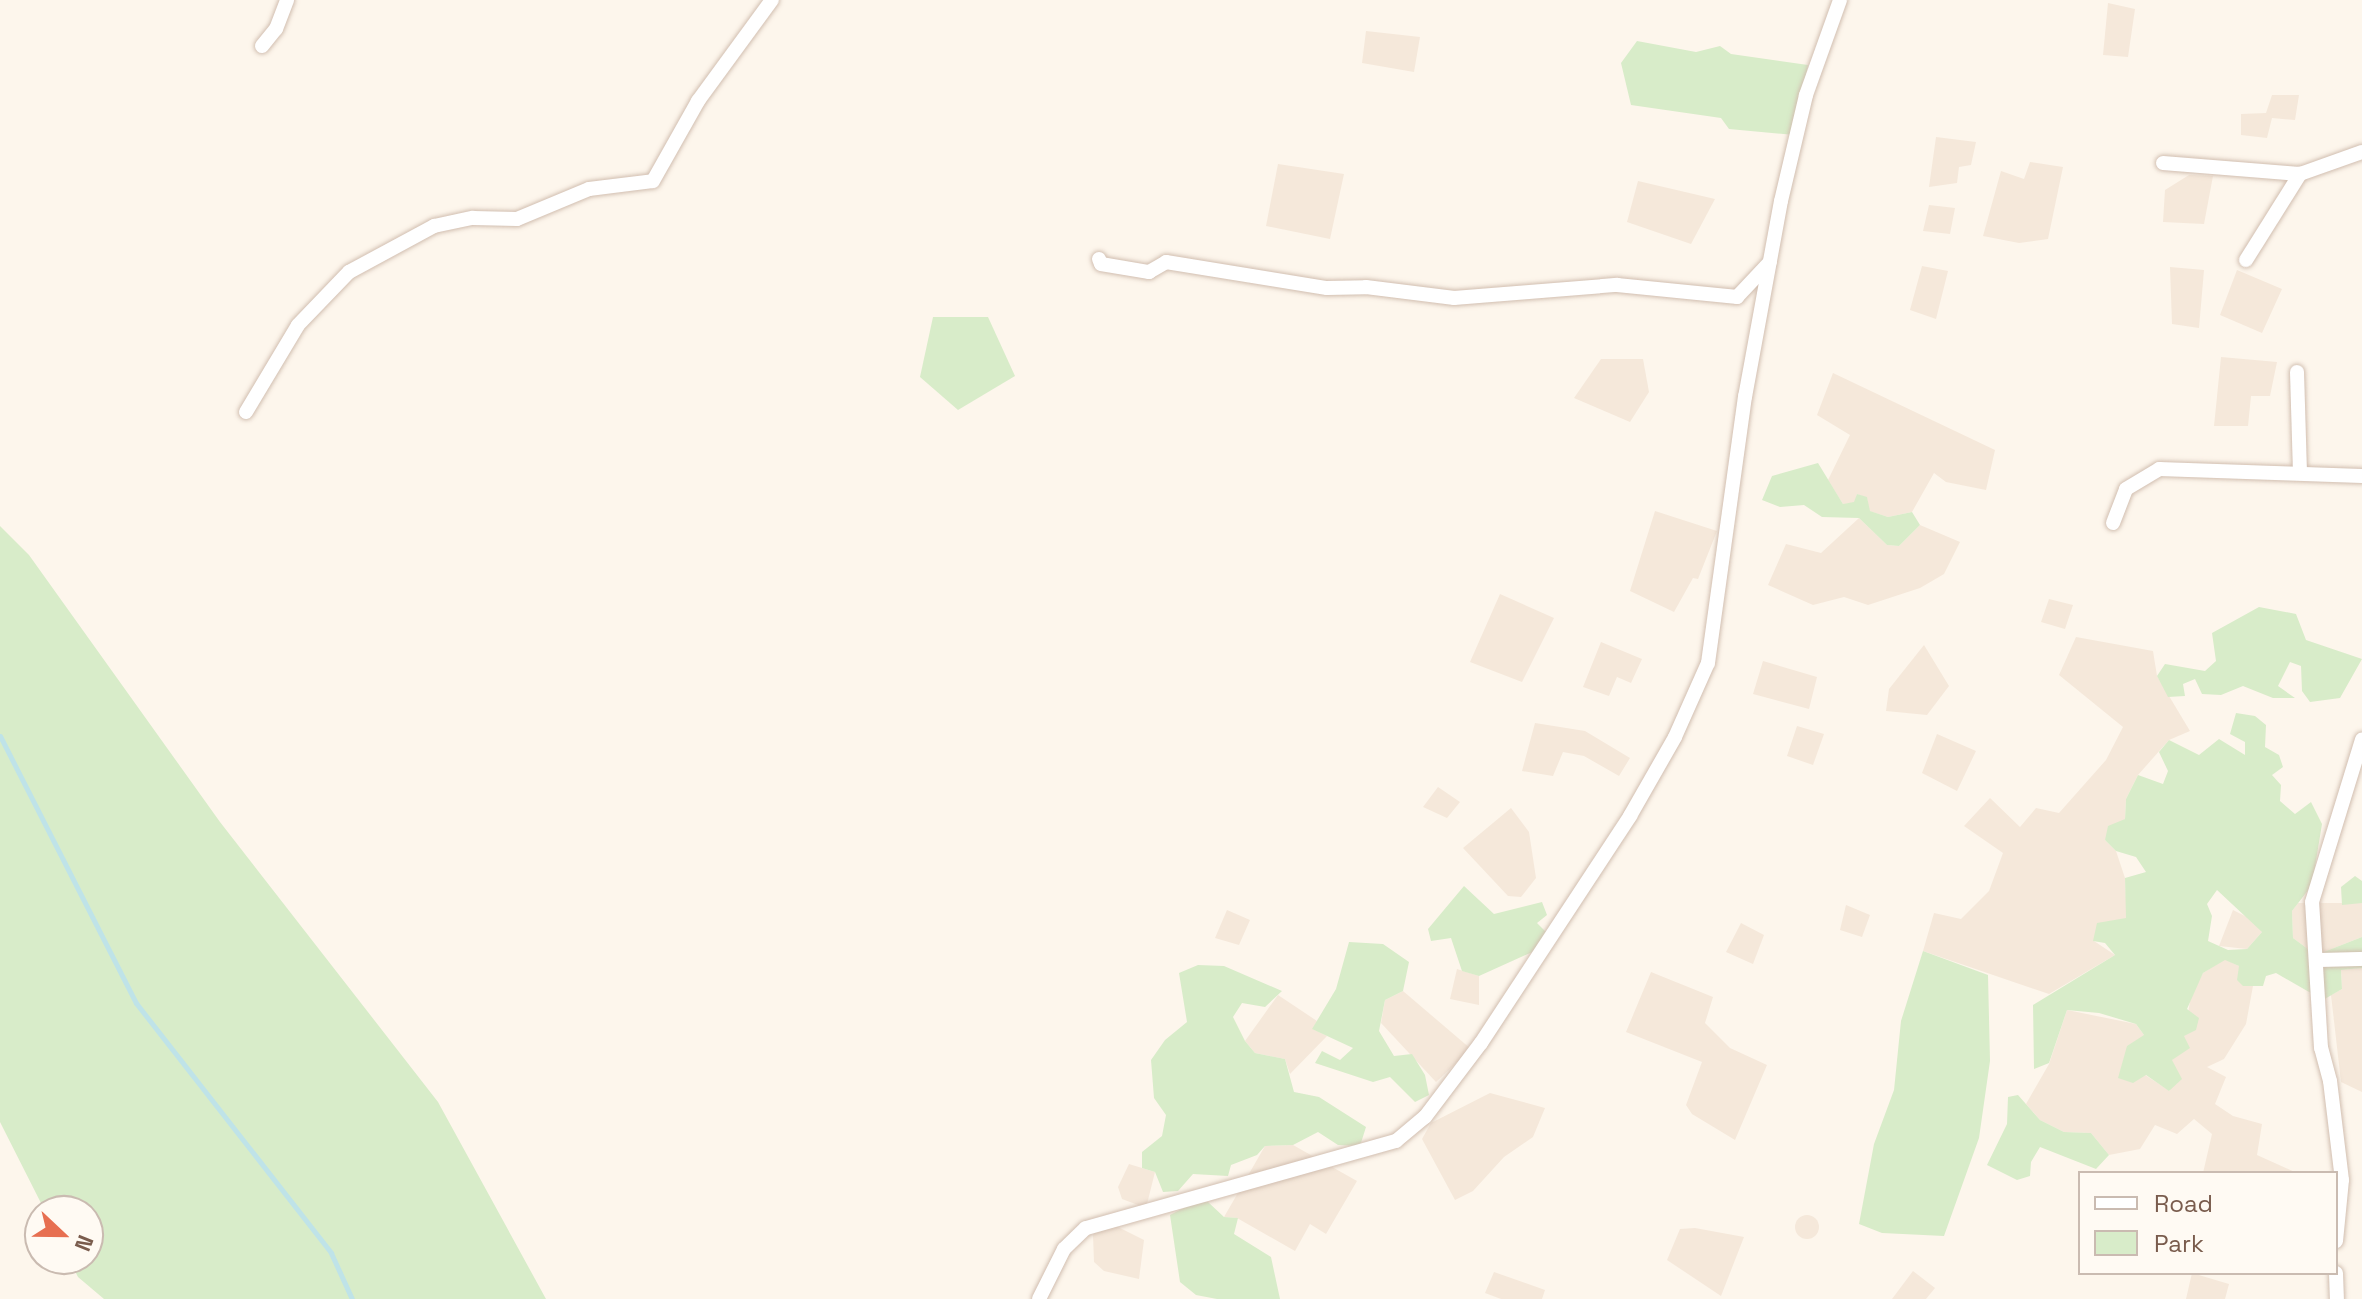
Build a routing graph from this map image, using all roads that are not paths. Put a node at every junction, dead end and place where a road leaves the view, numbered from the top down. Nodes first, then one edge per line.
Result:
1 (287, 0) edge
2 (772, 0) edge
3 (1840, 0) edge
4 (262, 46) dead end
5 (2362, 152) edge
6 (2163, 163) dead end
7 (2300, 174) junction
8 (1099, 259) dead end
9 (2246, 260) dead end
10 (1770, 262) junction
11 (2297, 372) dead end
12 (246, 412) dead end
13 (2300, 472) junction
14 (2362, 476) edge
15 (2113, 523) dead end
16 (2362, 739) edge
17 (2362, 959) edge
18 (2317, 960) junction
19 (2338, 1221) edge
20 (2336, 1275) edge
21 (1039, 1299) edge
22 (2337, 1299) edge

1 - 4 street
2 - 12 street
3 - 10 street
5 - 7 street
6 - 7 street
7 - 9 street
8 - 10 street
10 - 21 street
11 - 13 street
13 - 14 street
13 - 15 street
16 - 18 street
17 - 18 street
18 - 19 street
20 - 22 street

